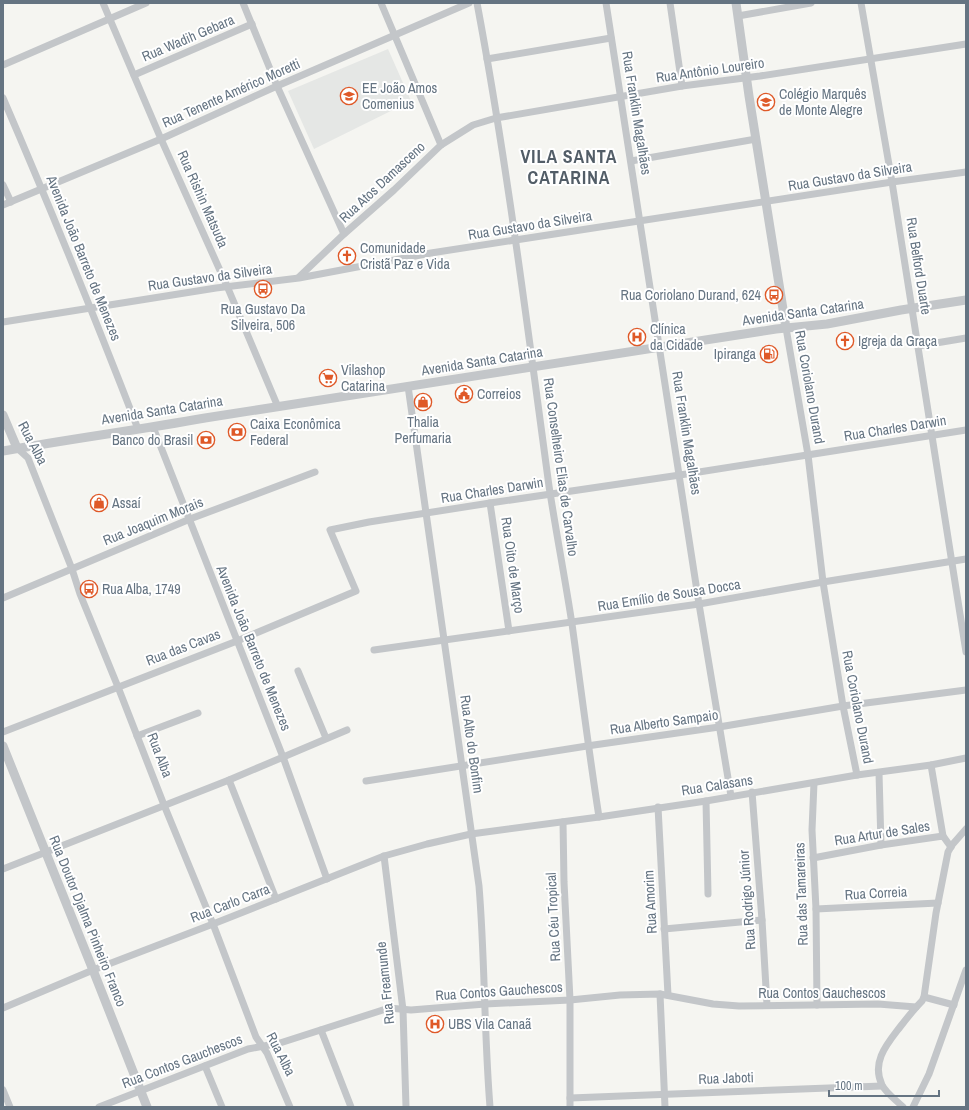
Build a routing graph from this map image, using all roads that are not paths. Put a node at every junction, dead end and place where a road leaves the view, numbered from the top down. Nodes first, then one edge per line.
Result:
1 (103, 3) edge
2 (146, 3) edge
3 (243, 3) edge
4 (381, 3) edge
5 (469, 3) edge
6 (477, 3) edge
7 (606, 3) edge
8 (670, 3) edge
9 (736, 3) edge
10 (811, 3) edge
11 (860, 3) edge
12 (738, 16) junction
13 (110, 19) junction
14 (252, 24) junction
15 (394, 36) junction
16 (611, 38) junction
17 (966, 44) edge
18 (487, 59) junction
19 (871, 59) junction
20 (3, 65) edge
21 (134, 75) junction
22 (746, 78) junction
23 (277, 86) junction
24 (682, 86) junction
25 (622, 96) junction
26 (3, 98) edge
27 (496, 118) junction
28 (161, 139) junction
29 (756, 139) junction
30 (441, 146) junction
31 (631, 162) junction
32 (966, 172) edge
33 (892, 182) junction
34 (3, 185) edge
35 (42, 189) junction
36 (11, 202) junction
37 (766, 202) junction
38 (3, 205) edge
39 (640, 221) junction
40 (344, 234) junction
41 (515, 240) junction
42 (299, 278) junction
43 (227, 286) junction
44 (966, 300) edge
45 (90, 307) junction
46 (913, 309) junction
47 (3, 322) edge
48 (786, 328) junction
49 (966, 338) edge
50 (918, 346) junction
51 (660, 347) junction
52 (534, 367) junction
53 (408, 386) junction
54 (278, 407) junction
55 (3, 415) edge
56 (153, 427) junction
57 (138, 429) junction
58 (966, 430) edge
59 (932, 435) junction
60 (17, 448) junction
61 (3, 450) edge
62 (808, 455) junction
63 (314, 472) dead end
64 (680, 475) junction
65 (551, 494) junction
66 (490, 503) junction
67 (426, 514) junction
68 (190, 520) junction
69 (330, 530) joint
70 (966, 559) edge
71 (953, 561) junction
72 (72, 569) junction
73 (823, 582) junction
74 (3, 598) edge
75 (699, 604) junction
76 (572, 623) junction
77 (509, 631) junction
78 (444, 640) junction
79 (237, 641) junction
80 (374, 650) dead end
81 (966, 652) edge
82 (298, 671) dead end
83 (118, 687) junction
84 (966, 690) edge
85 (843, 706) junction
86 (198, 713) dead end
87 (719, 727) junction
88 (347, 730) dead end
89 (3, 732) edge
90 (137, 736) junction
91 (326, 738) junction
92 (3, 746) edge
93 (587, 746) junction
94 (283, 757) junction
95 (966, 758) edge
96 (931, 765) junction
97 (462, 766) junction
98 (879, 773) junction
99 (857, 775) junction
100 (229, 780) junction
101 (366, 781) dead end
102 (814, 783) junction
103 (752, 792) junction
104 (731, 796) junction
105 (706, 801) junction
106 (164, 805) junction
107 (658, 807) junction
108 (599, 817) junction
109 (563, 822) junction
110 (966, 829) edge
111 (471, 834) junction
112 (943, 836) junction
113 (881, 845) junction
114 (951, 847) junction
115 (45, 852) junction
116 (384, 856) junction
117 (813, 858) junction
118 (3, 869) edge
119 (327, 879) junction
120 (708, 894) dead end
121 (276, 899) junction
122 (938, 903) junction
123 (816, 909) junction
124 (762, 920) junction
125 (213, 924) junction
126 (664, 929) junction
127 (93, 970) junction
128 (966, 970) edge
129 (664, 994) junction
130 (962, 994) edge
131 (924, 997) junction
132 (570, 1000) junction
133 (485, 1004) junction
134 (767, 1005) junction
135 (817, 1005) junction
136 (954, 1005) junction
137 (916, 1007) junction
138 (3, 1008) edge
139 (403, 1010) junction
140 (321, 1030) junction
141 (263, 1046) junction
142 (205, 1066) junction
143 (882, 1086) junction
144 (3, 1090) edge
145 (141, 1091) junction
146 (664, 1094) junction
147 (570, 1098) junction
148 (10, 1107) edge
149 (99, 1107) edge
150 (146, 1107) edge
151 (222, 1107) edge
152 (290, 1107) edge
153 (351, 1107) edge
154 (406, 1107) edge
155 (490, 1107) edge
156 (570, 1107) edge
157 (665, 1107) edge
158 (903, 1107) edge
159 (913, 1107) edge

1 - 13 street, Rua Rishin Matsuda
2 - 13 street
3 - 14 street
4 - 15 street, Rua Atos Damasceno
5 - 15 street, Rua Tenente Américo Moretti
6 - 18 street, Rua Conselheiro Elias de Carvalho
7 - 16 street, Rua Franklin Magalhães
8 - 24 street
9 - 12 street, Rua Coriolano Durand
10 - 12 street
11 - 19 street, Rua Belford Duarte
12 - 22 street, Rua Coriolano Durand
13 - 20 street
13 - 21 street, Rua Rishin Matsuda
14 - 21 street, Rua Wadih Gebara
14 - 23 street
15 - 23 street, Rua Tenente Américo Moretti
15 - 30 street, Rua Atos Damasceno
16 - 18 street
16 - 25 street, Rua Franklin Magalhães
17 - 19 street, Rua Antônio Loureiro
18 - 27 street, Rua Conselheiro Elias de Carvalho
19 - 22 street, Rua Antônio Loureiro
19 - 33 street, Rua Belford Duarte
21 - 28 street, Rua Rishin Matsuda
22 - 24 street, Rua Antônio Loureiro
22 - 29 street, Rua Coriolano Durand
23 - 28 street, Rua Tenente Américo Moretti
23 - 40 street
24 - 25 street, Rua Antônio Loureiro
25 - 27 street, Rua Antônio Loureiro
25 - 31 street, Rua Franklin Magalhães
26 - 35 street, Avenida João Barreto de Menezes
27 - 30 street, Rua Antônio Loureiro
27 - 41 street, Rua Conselheiro Elias de Carvalho
28 - 35 street, Rua Tenente Américo Moretti
28 - 43 street, Rua Rishin Matsuda
29 - 31 street
29 - 37 street, Rua Coriolano Durand
30 - 40 street, Rua Atos Damasceno
31 - 39 street, Rua Franklin Magalhães
32 - 33 street, Rua Gustavo da Silveira
33 - 37 street, Rua Gustavo da Silveira
33 - 46 street, Rua Belford Duarte
34 - 36 street
35 - 36 street, Rua Tenente Américo Moretti
35 - 45 street, Avenida João Barreto de Menezes
36 - 38 street, Rua Tenente Américo Moretti
37 - 39 street, Rua Gustavo da Silveira
37 - 48 street, Rua Coriolano Durand
39 - 41 street, Rua Gustavo da Silveira
39 - 51 street, Rua Franklin Magalhães
40 - 42 street, Rua Atos Damasceno
41 - 42 street, Rua Gustavo da Silveira
41 - 52 street, Rua Conselheiro Elias de Carvalho
42 - 43 street, Rua Gustavo da Silveira
43 - 45 street, Rua Gustavo da Silveira
43 - 54 street, Rua Rishin Matsuda
44 - 46 street, Avenida Santa Catarina
45 - 47 street, Rua Gustavo da Silveira
45 - 57 street, Avenida João Barreto de Menezes
46 - 48 street, Avenida Santa Catarina
46 - 50 street, Rua Belford Duarte
48 - 51 street, Avenida Santa Catarina
48 - 62 street, Rua Coriolano Durand
49 - 50 street
50 - 59 street, Rua Belford Duarte
51 - 52 street, Avenida Santa Catarina
51 - 64 street, Rua Franklin Magalhães
52 - 53 street, Avenida Santa Catarina
52 - 65 street, Rua Conselheiro Elias de Carvalho
53 - 54 street, Avenida Santa Catarina
53 - 67 street, Rua Alto do Bonfim
54 - 56 street, Avenida Santa Catarina
55 - 60 street, Rua Alba
56 - 57 street, Avenida Santa Catarina
56 - 68 street, Avenida João Barreto de Menezes
57 - 60 street, Avenida Santa Catarina
58 - 59 street, Rua Charles Darwin
59 - 62 street, Rua Charles Darwin
59 - 71 street, Rua Belford Duarte
60 - 61 street, Avenida Santa Catarina
60 - 72 street, Rua Alba
62 - 64 street, Rua Charles Darwin
62 - 73 street, Rua Coriolano Durand
63 - 68 street, Rua Joaquim Morais
64 - 65 street, Rua Charles Darwin
64 - 75 street, Rua Franklin Magalhães
65 - 66 street, Rua Charles Darwin
65 - 76 street, Rua Conselheiro Elias de Carvalho
66 - 67 street, Rua Charles Darwin
66 - 77 street, Rua Oito de Março
67 - 69 street, Rua Charles Darwin
67 - 78 street, Rua Alto do Bonfim
68 - 72 street, Rua Joaquim Morais
68 - 79 street, Avenida João Barreto de Menezes
69 - 79 street, Rua das Cavas
70 - 71 street, Rua Emílio de Sousa Docca
71 - 73 street, Rua Emílio de Sousa Docca
71 - 81 street, Rua Belford Duarte
72 - 74 street, Rua Joaquim Morais
72 - 83 street, Rua Alba
73 - 75 street, Rua Emílio de Sousa Docca
73 - 85 street, Rua Coriolano Durand
75 - 76 street, Rua Emílio de Sousa Docca
75 - 87 street, Rua Franklin Magalhães
76 - 77 street, Rua Emílio de Sousa Docca
76 - 93 street, Rua Conselheiro Elias de Carvalho
77 - 78 street, Rua Emílio de Sousa Docca
78 - 80 street, Rua Emílio de Sousa Docca
78 - 97 street, Rua Alto do Bonfim
79 - 83 street, Rua das Cavas
79 - 94 street, Avenida João Barreto de Menezes
82 - 91 street
83 - 89 street, Rua das Cavas
83 - 90 street, Rua Alba
84 - 85 street, Rua Alberto Sampaio
85 - 87 street, Rua Alberto Sampaio
85 - 99 street, Rua Coriolano Durand
86 - 90 street
87 - 93 street, Rua Alberto Sampaio
87 - 104 street, Rua Franklin Magalhães
88 - 91 street
90 - 106 street, Rua Alba
91 - 94 street
92 - 115 street, Rua Doutor Djalma Pinheiro Franco
93 - 97 street, Rua Alberto Sampaio
93 - 108 street, Rua Conselheiro Elias de Carvalho
94 - 100 street
94 - 119 street, Avenida João Barreto de Menezes
95 - 96 street, Rua Calasans
96 - 98 street, Rua Calasans
96 - 112 street
97 - 101 street, Rua Alberto Sampaio
97 - 111 street, Rua Alto do Bonfim
98 - 99 street, Rua Calasans
98 - 113 street
99 - 102 street, Rua Calasans
100 - 106 street
100 - 121 street
102 - 103 street, Rua Calasans
102 - 117 street, Rua das Tamareiras
103 - 104 street, Rua Calasans
103 - 124 street, Rua Rodrigo Júnior
104 - 105 street, Rua Calasans
105 - 107 street, Rua Calasans
105 - 120 street
106 - 115 street
106 - 125 street, Rua Alba
107 - 108 street, Rua Calasans
107 - 126 street, Rua Amorim
108 - 109 street, Rua Calasans
109 - 111 street, Rua Calasans
109 - 132 street, Rua Céu Tropical
110 - 114 street
111 - 116 street, Rua Carlo Carra
111 - 133 street, Rua Alto do Bonfim
112 - 113 street, Rua Artur de Sales
112 - 114 street, Rua Artur de Sales
113 - 117 street, Rua Artur de Sales
114 - 122 street
115 - 118 street
115 - 127 street, Rua Doutor Djalma Pinheiro Franco
116 - 119 street, Rua Carlo Carra
116 - 139 street, Rua Freamunde
117 - 123 street, Rua das Tamareiras
119 - 121 street, Rua Carlo Carra
121 - 125 street, Rua Carlo Carra
122 - 123 street, Rua Correia
122 - 131 street
123 - 135 street, Rua das Tamareiras
124 - 126 street
124 - 134 street, Rua Rodrigo Júnior
125 - 127 street, Rua Carlo Carra
125 - 141 street, Rua Alba
126 - 129 street, Rua Amorim
127 - 138 street, Rua Carlo Carra
127 - 145 street, Rua Doutor Djalma Pinheiro Franco
128 - 130 street
129 - 132 street, Rua Contos Gauchescos
129 - 134 street, Rua Contos Gauchescos
129 - 146 street, Rua Amorim
130 - 136 street
131 - 136 street
131 - 137 street
132 - 133 street, Rua Contos Gauchescos
132 - 147 street, Rua Céu Tropical
133 - 139 street, Rua Contos Gauchescos
133 - 155 street, Rua Alto do Bonfim
134 - 135 street, Rua Contos Gauchescos
135 - 137 street, Rua Contos Gauchescos
136 - 159 street
137 - 143 street
139 - 140 street, Rua Contos Gauchescos
139 - 154 street, Rua Freamunde
140 - 141 street, Rua Contos Gauchescos
140 - 153 street
141 - 142 street, Rua Contos Gauchescos
141 - 152 street, Rua Alba
142 - 145 street, Rua Contos Gauchescos
142 - 151 street
143 - 146 street, Rua Jaboti
143 - 158 street
144 - 148 street
145 - 149 street, Rua Contos Gauchescos
145 - 150 street, Rua Doutor Djalma Pinheiro Franco
146 - 147 street, Rua Jaboti
146 - 157 street, Rua Amorim
147 - 156 street, Rua Céu Tropical

